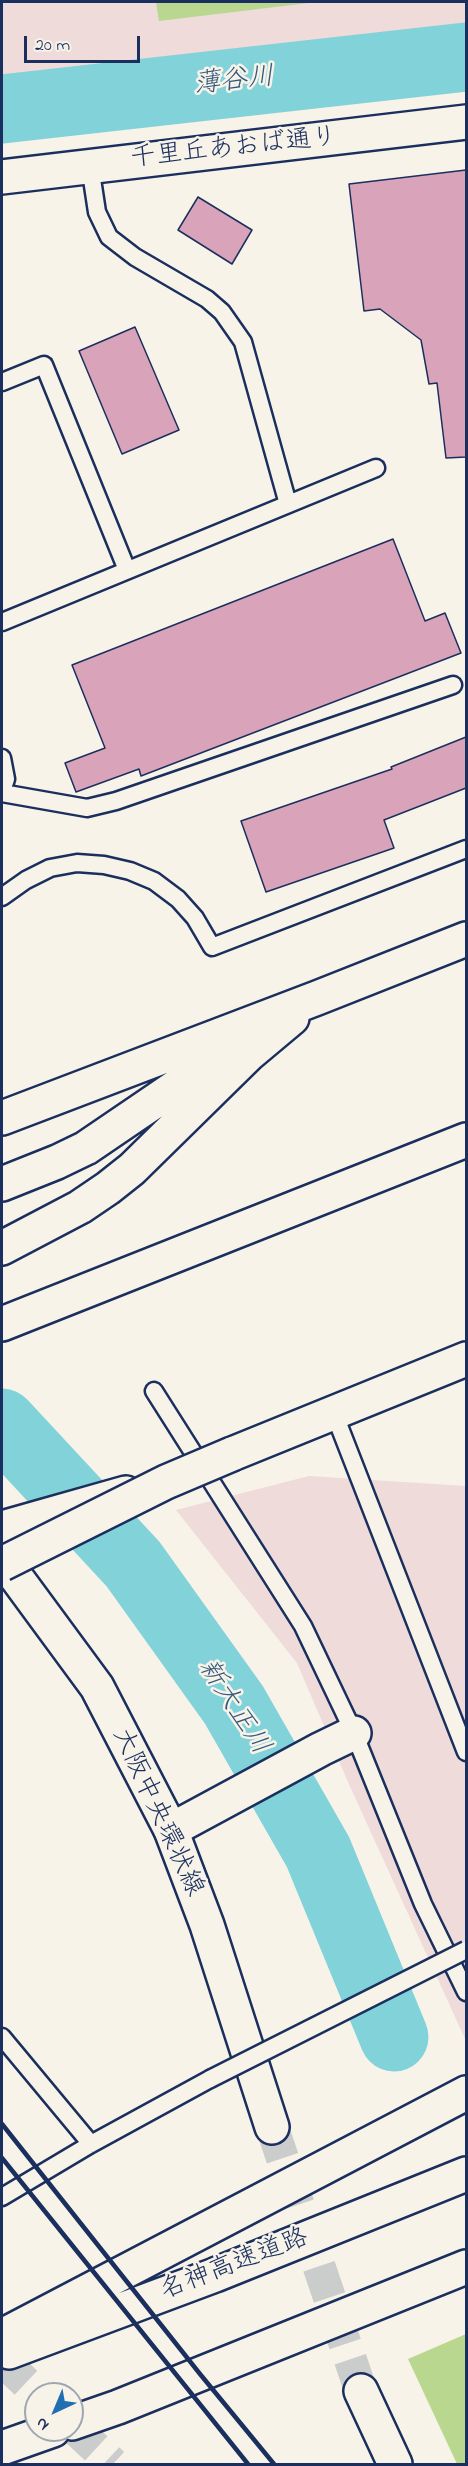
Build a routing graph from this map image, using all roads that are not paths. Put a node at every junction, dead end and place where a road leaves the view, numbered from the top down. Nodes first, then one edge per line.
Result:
1 (466, 122) edge
2 (90, 166) junction
3 (2, 177) edge
4 (2, 382) edge
5 (376, 468) dead end
6 (288, 504) junction
7 (127, 570) junction
8 (2, 622) edge
9 (453, 685) dead end
10 (2, 758) edge
11 (2, 792) edge
12 (466, 849) edge
13 (2, 897) edge
14 (466, 939) edge
15 (317, 998) junction
16 (2, 1118) edge
17 (466, 1140) edge
18 (2, 1184) edge
19 (2, 1248) edge
20 (2, 1324) edge
21 (466, 1359) edge
22 (154, 1391) dead end
23 (334, 1413) junction
24 (165, 1482) junction
25 (2, 1528) edge
26 (2, 1558) edge
27 (2, 1564) edge
28 (354, 1733) junction
29 (466, 1752) edge
30 (171, 1830) junction
31 (466, 1950) edge
32 (466, 1992) edge
33 (2, 2037) edge
34 (466, 2093) edge
35 (272, 2127) tunnel mouth
36 (91, 2144) junction
37 (466, 2174) edge
38 (2, 2197) edge
39 (466, 2267) edge
40 (2, 2336) edge
41 (2, 2355) edge
42 (361, 2391) tunnel mouth
43 (84, 2419) edge
44 (24, 2440) edge
45 (2, 2448) edge
46 (395, 2464) edge

1 - 2 main road, 千里丘あおば通り
2 - 3 main road, 千里丘あおば通り
2 - 6 lane
4 - 7 lane
5 - 6 lane
6 - 7 lane
7 - 8 lane
9 - 11 lane
10 - 11 lane
12 - 13 lane
14 - 15 main road
15 - 16 main road
15 - 18 main road
15 - 19 main road
17 - 20 main road
21 - 23 main road
22 - 28 lane
23 - 24 main road, bridge
23 - 29 lane
24 - 25 main road, bridge
24 - 27 main road, bridge
26 - 30 main road, 大阪中央環状線
28 - 30 main road
28 - 32 lane
30 - 35 main road, 大阪中央環状線
31 - 36 lane, bridge
33 - 36 lane
34 - 40 main road
36 - 38 lane
37 - 41 main road, 名神高速道路
39 - 43 main road
42 - 46 main road
44 - 45 main road

